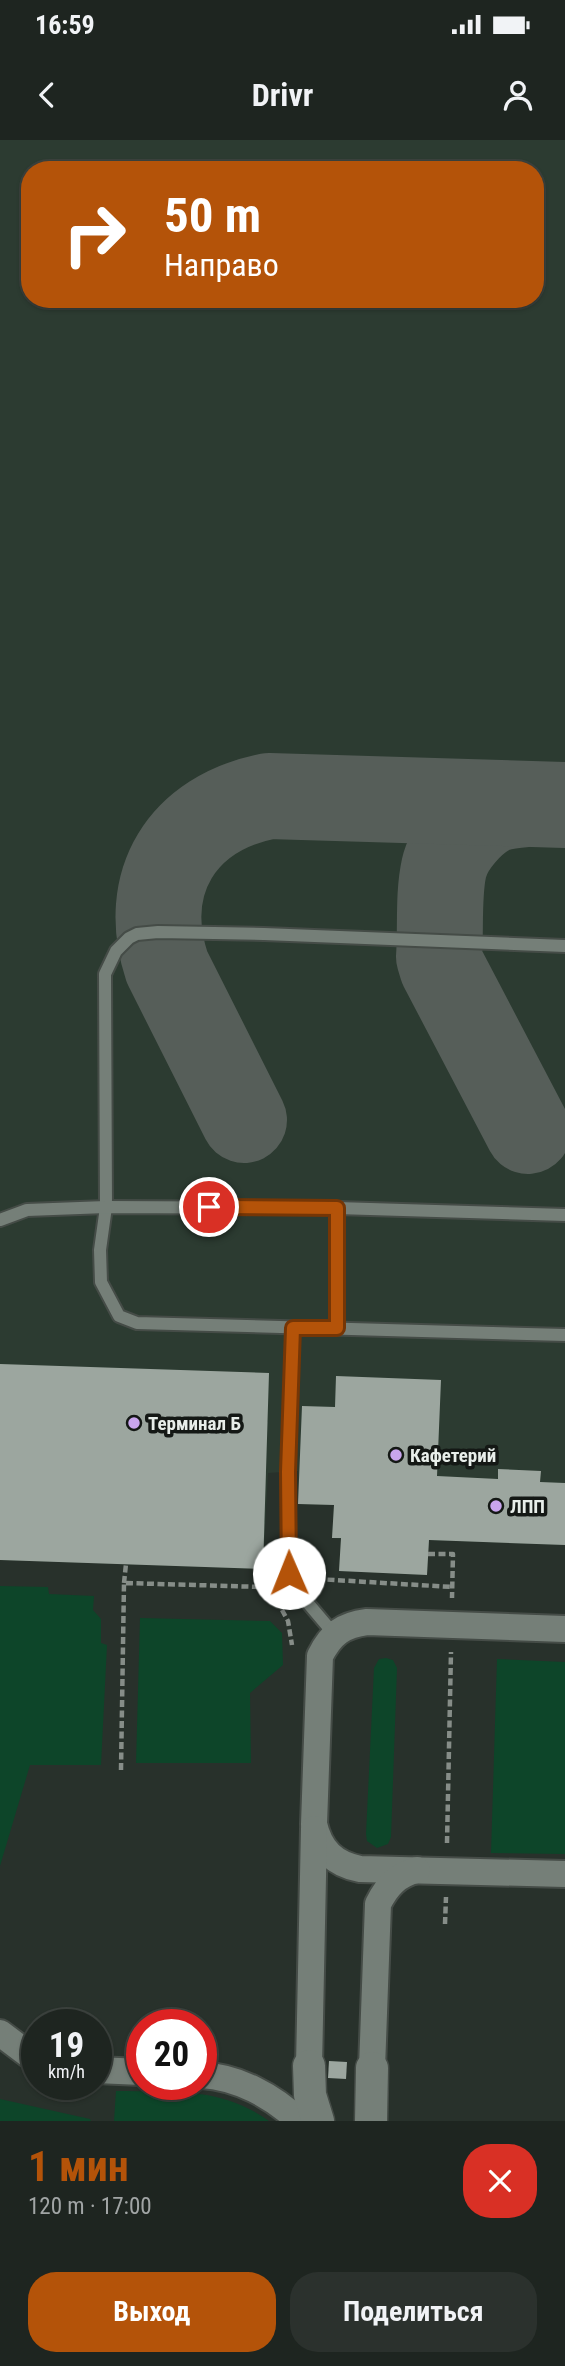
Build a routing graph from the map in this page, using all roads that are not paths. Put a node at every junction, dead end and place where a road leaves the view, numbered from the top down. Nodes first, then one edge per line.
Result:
1 (565, 946) edge
2 (106, 1207) junction
3 (337, 1208) junction
4 (565, 1215) edge
5 (0, 1220) edge
6 (293, 1328) junction
7 (337, 1328) junction
8 (565, 1335) edge
9 (565, 1629) edge
10 (334, 1634) junction
11 (314, 1824) junction
12 (420, 1870) junction
13 (565, 1874) edge
14 (0, 2033) edge
15 (21, 2049) edge
16 (309, 2066) joint
17 (372, 2068) joint
18 (217, 2078) edge
19 (299, 2121) edge
20 (318, 2121) edge
21 (372, 2121) edge

1 - 2 lane
2 - 3 lane
2 - 5 lane
2 - 6 lane
3 - 4 lane
3 - 7 lane
6 - 7 lane
6 - 10 lane
7 - 8 lane
9 - 10 street
10 - 11 street
11 - 12 street
11 - 16 street
12 - 13 street
12 - 17 street
14 - 15 street
16 - 20 street
17 - 21 street
18 - 19 street

